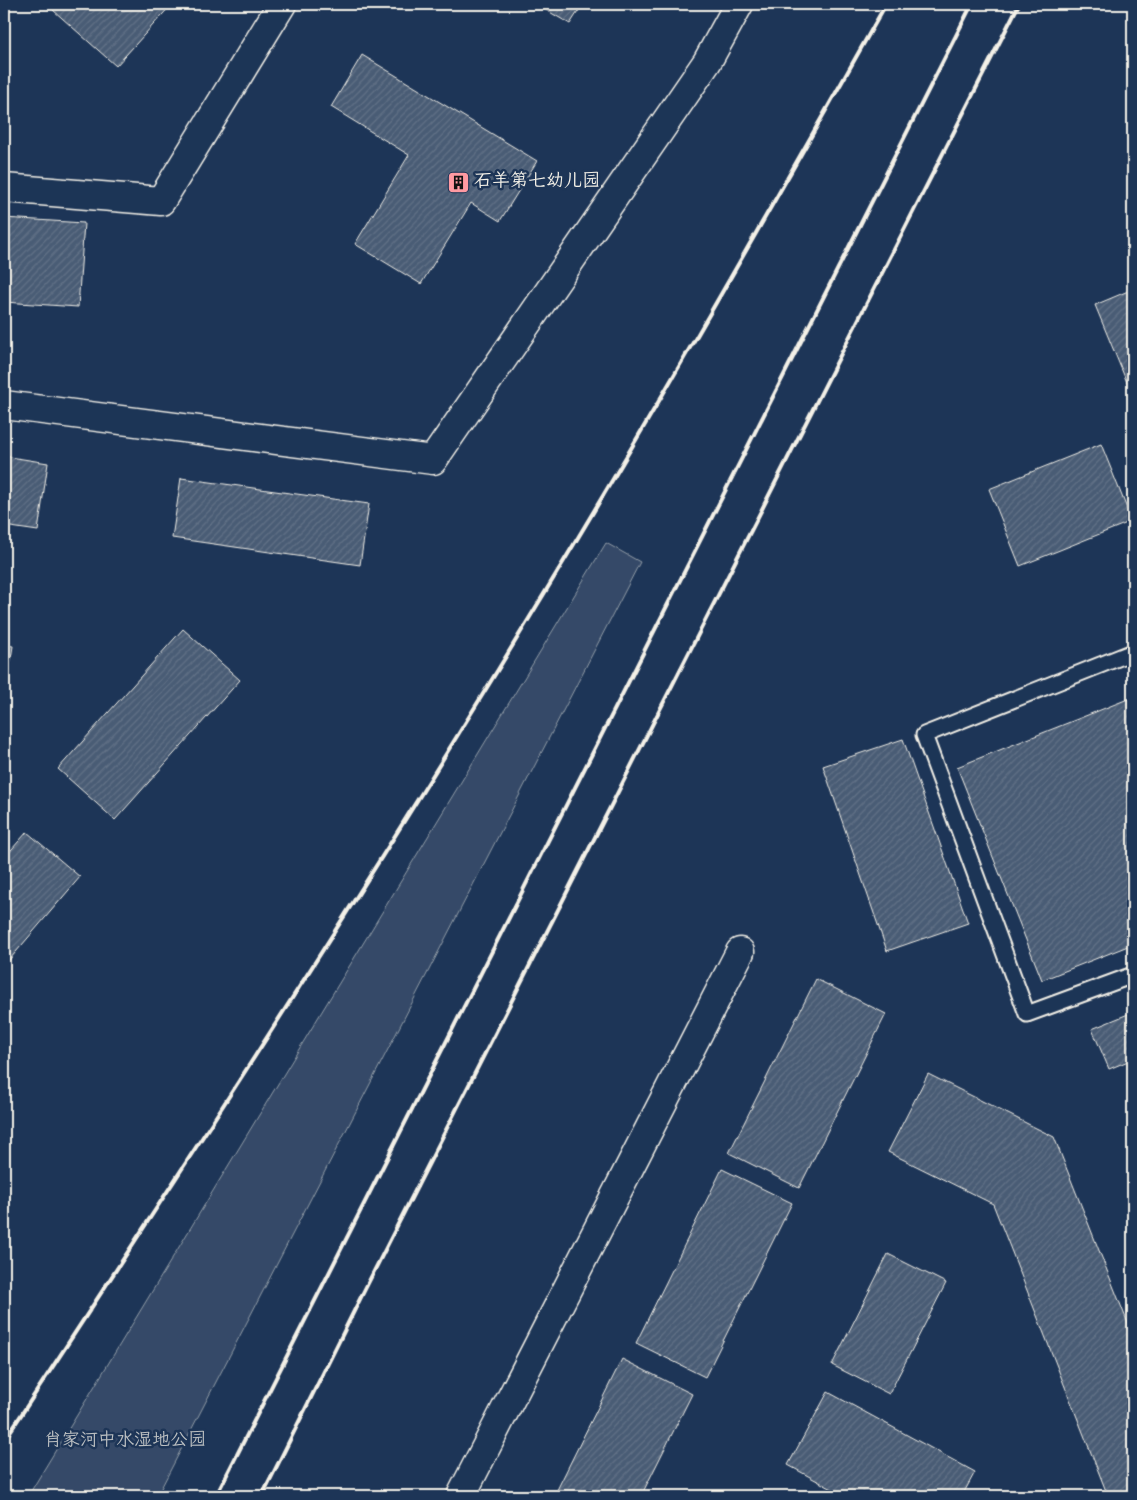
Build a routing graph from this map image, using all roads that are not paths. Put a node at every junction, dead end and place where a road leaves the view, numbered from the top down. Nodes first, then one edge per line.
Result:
1 (282, 4) edge
2 (740, 4) edge
3 (4, 188) edge
4 (4, 405) edge
5 (1133, 652) edge
6 (740, 952) dead end
7 (1133, 975) edge
8 (462, 1496) edge

1 - 3 street
2 - 4 street
5 - 7 lane
6 - 8 street

